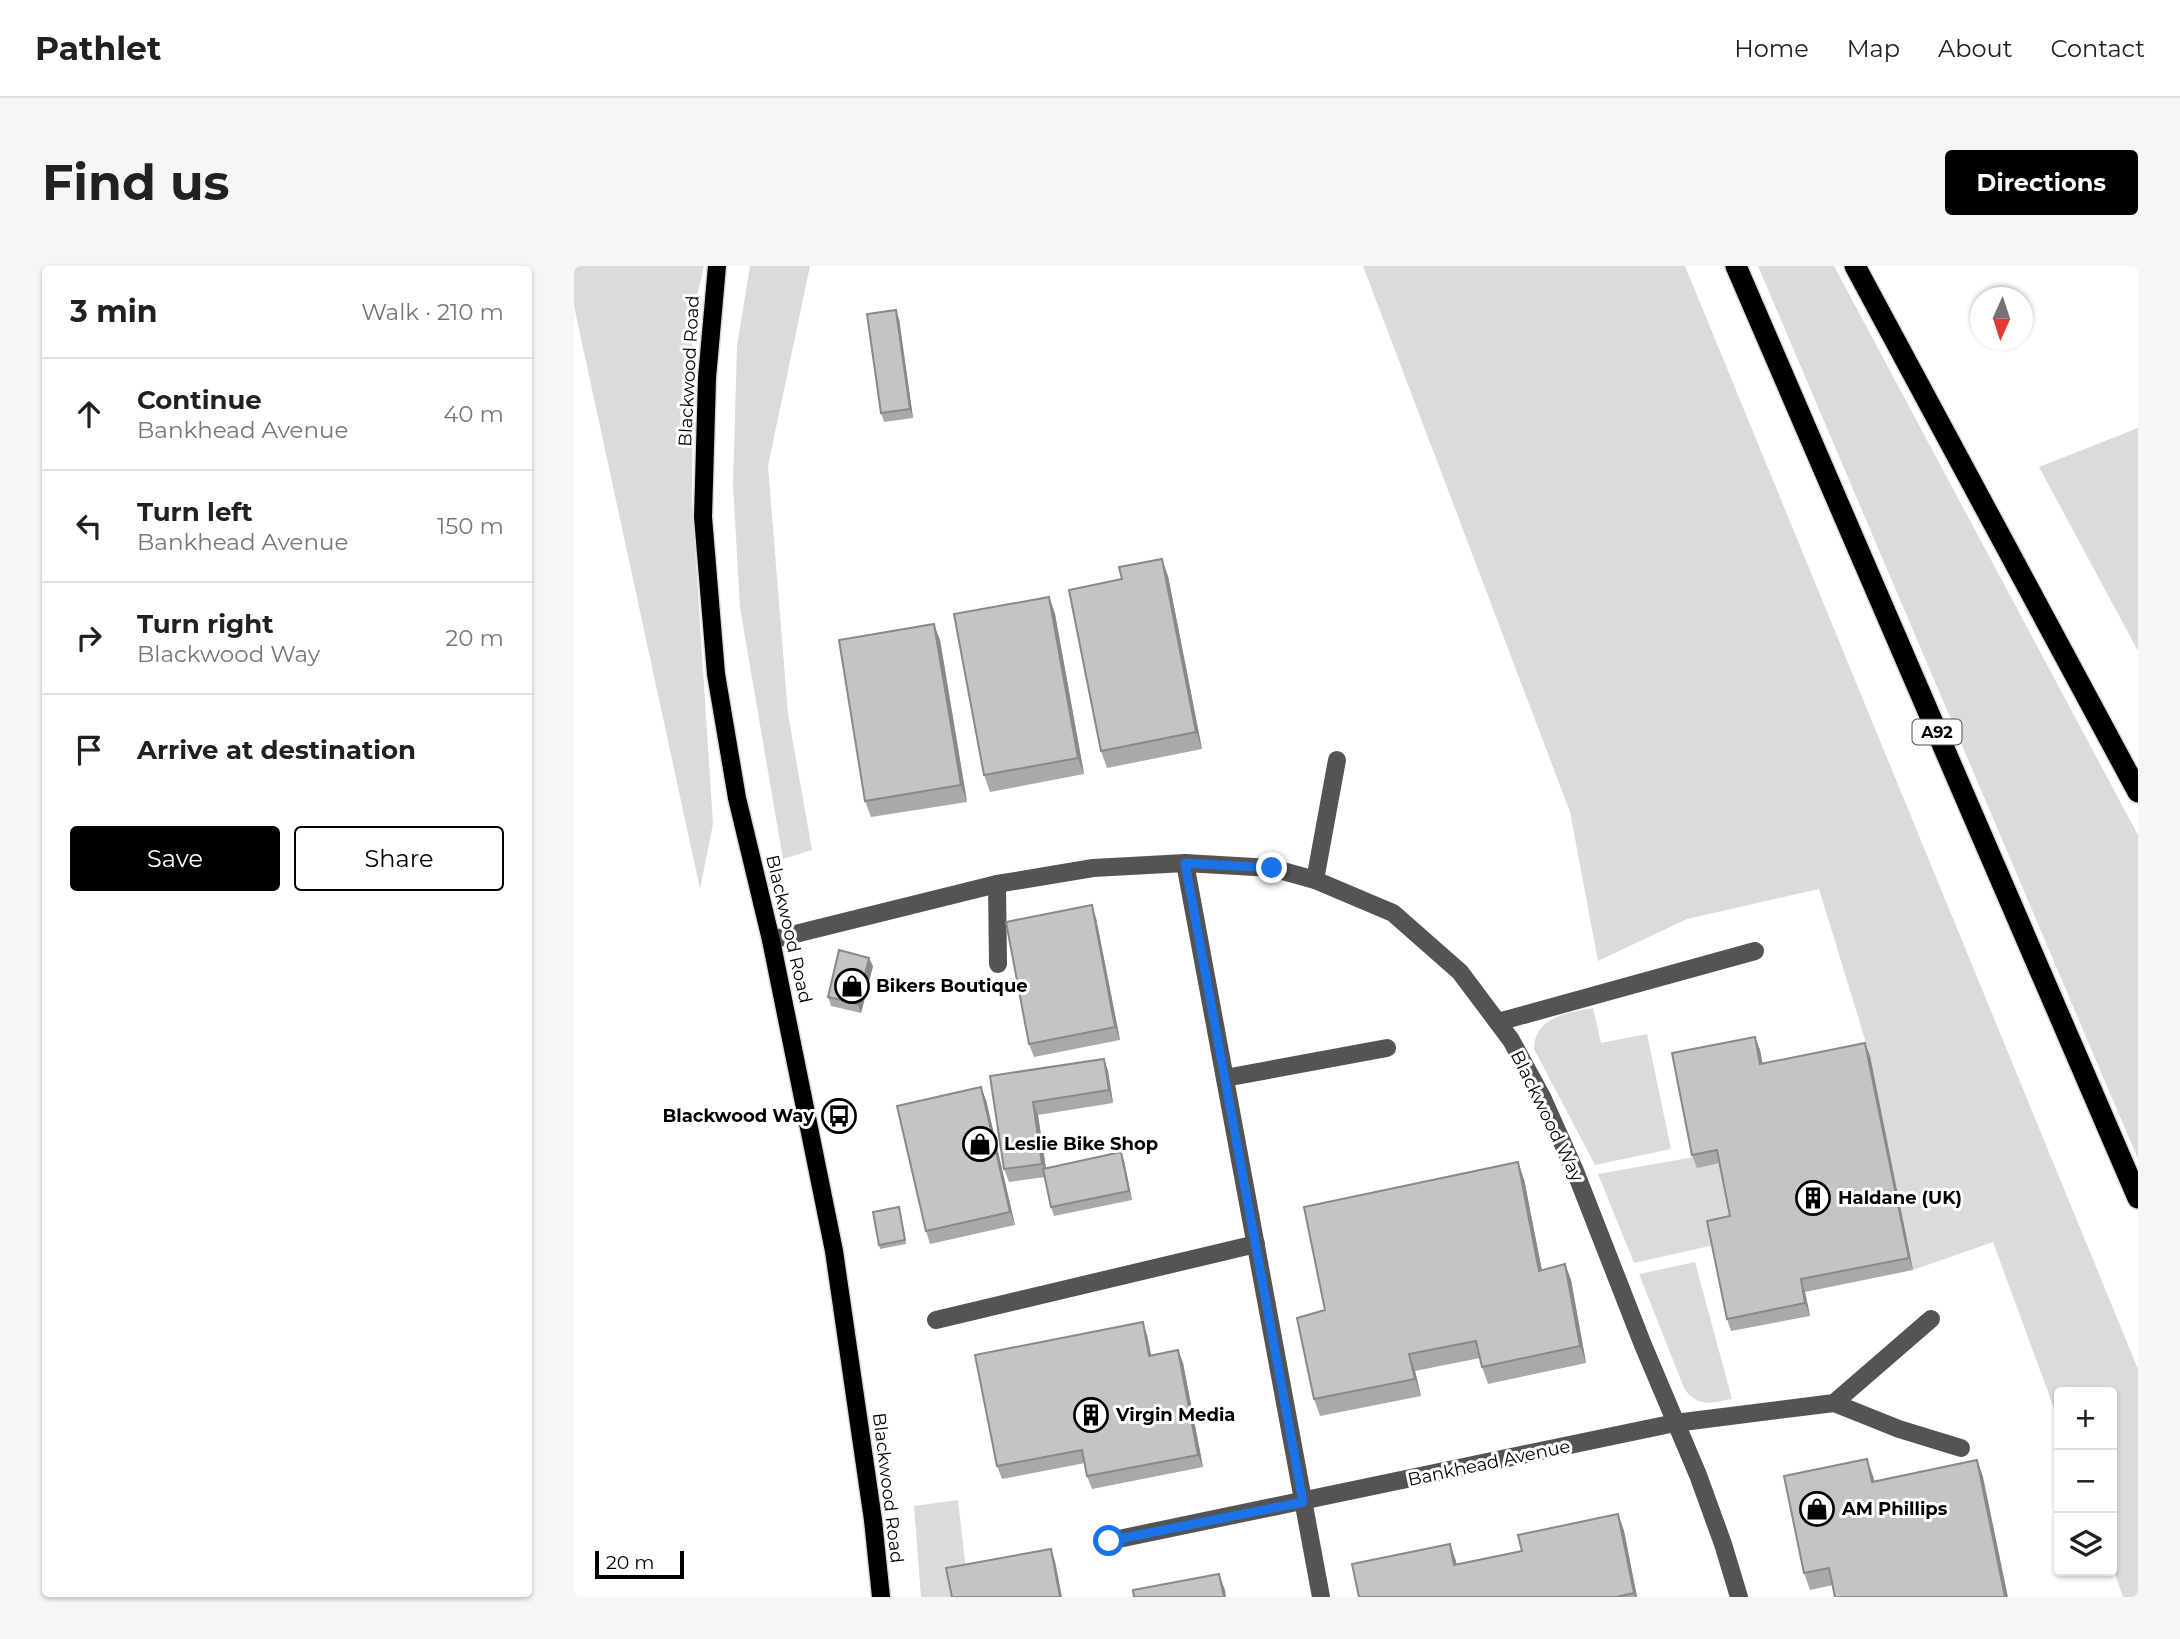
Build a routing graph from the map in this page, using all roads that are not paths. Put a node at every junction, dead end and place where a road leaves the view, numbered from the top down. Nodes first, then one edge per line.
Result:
1 (717, 266) edge
2 (1736, 266) edge
3 (1855, 266) edge
4 (1336, 760) dead end
5 (2138, 792) edge
6 (1185, 863) junction
7 (1315, 880) junction
8 (997, 884) junction
9 (771, 940) junction
10 (1755, 950) dead end
11 (998, 964) dead end
12 (1498, 1022) junction
13 (1387, 1048) dead end
14 (1225, 1078) junction
15 (2138, 1198) edge
16 (1255, 1244) junction
17 (936, 1320) dead end
18 (1931, 1320) dead end
19 (1834, 1403) junction
20 (1675, 1423) junction
21 (1961, 1448) dead end
22 (1303, 1502) junction
23 (1109, 1541) dead end
24 (881, 1597) edge
25 (1321, 1597) edge
26 (1739, 1597) edge

1 - 9 main road, Blackwood Road
2 - 15 highway, A92
3 - 5 highway
4 - 7 street
6 - 7 street, Blackwood Way
6 - 8 street, Blackwood Way
6 - 14 street
7 - 12 street, Blackwood Way
8 - 9 street, Blackwood Way
8 - 11 street
9 - 24 main road, Blackwood Road
10 - 12 street
12 - 20 street, Blackwood Way
13 - 14 street
14 - 16 street
16 - 17 street
16 - 22 street
18 - 19 street
19 - 20 street, Bankhead Avenue
19 - 21 street
20 - 22 street, Bankhead Avenue
20 - 26 street, Blackwood Way
22 - 23 street, Bankhead Avenue
22 - 25 street

